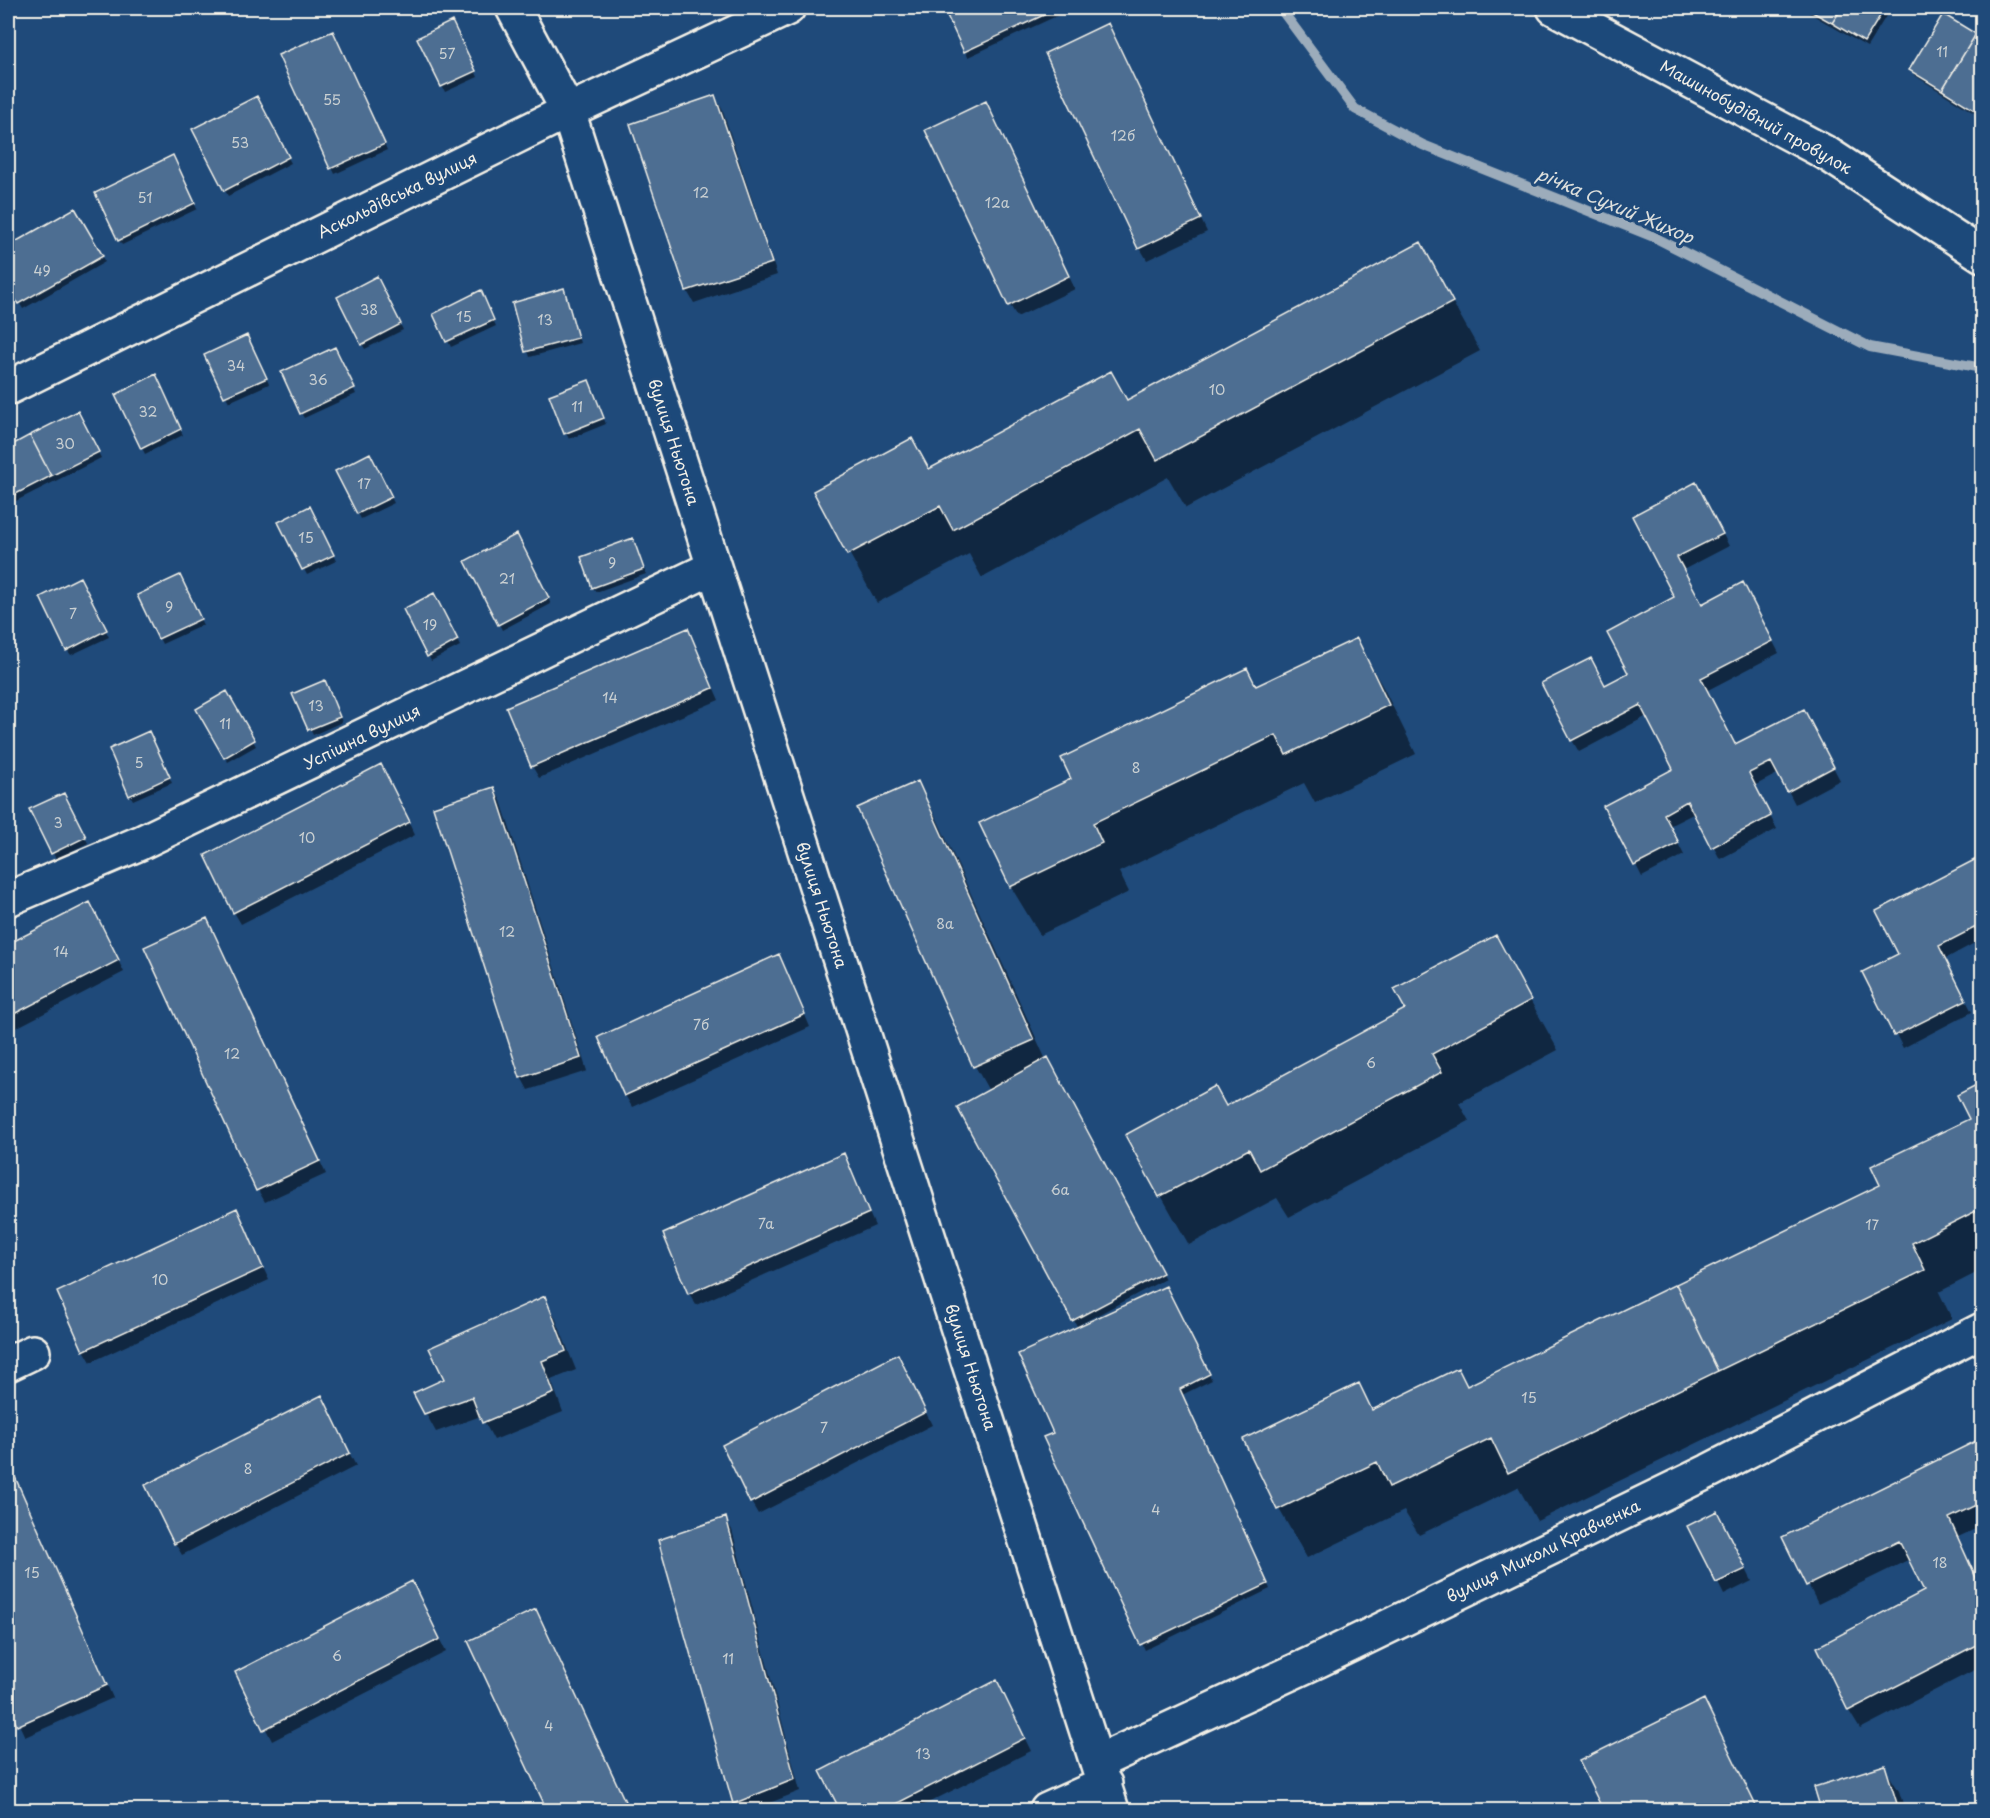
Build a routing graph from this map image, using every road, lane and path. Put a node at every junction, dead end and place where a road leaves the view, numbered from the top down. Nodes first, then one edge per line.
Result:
1 (513, 8) edge
2 (788, 8) edge
3 (1554, 8) edge
4 (568, 111) junction
5 (1983, 255) edge
6 (8, 388) edge
7 (714, 567) junction
8 (8, 899) edge
9 (1983, 1330) edge
10 (1105, 1786) edge
11 (1047, 1810) edge

1 - 4 street, вулиця Ньютона
2 - 4 street, Аскольдівська вулиця
3 - 5 street, Машинобудівний провулок
4 - 6 street, Аскольдівська вулиця
4 - 7 street, вулиця Ньютона
7 - 8 street, Успішна вулиця
7 - 10 street, вулиця Ньютона
9 - 10 street, вулиця Миколи Кравченка
10 - 11 street, вулиця Миколи Кравченка

